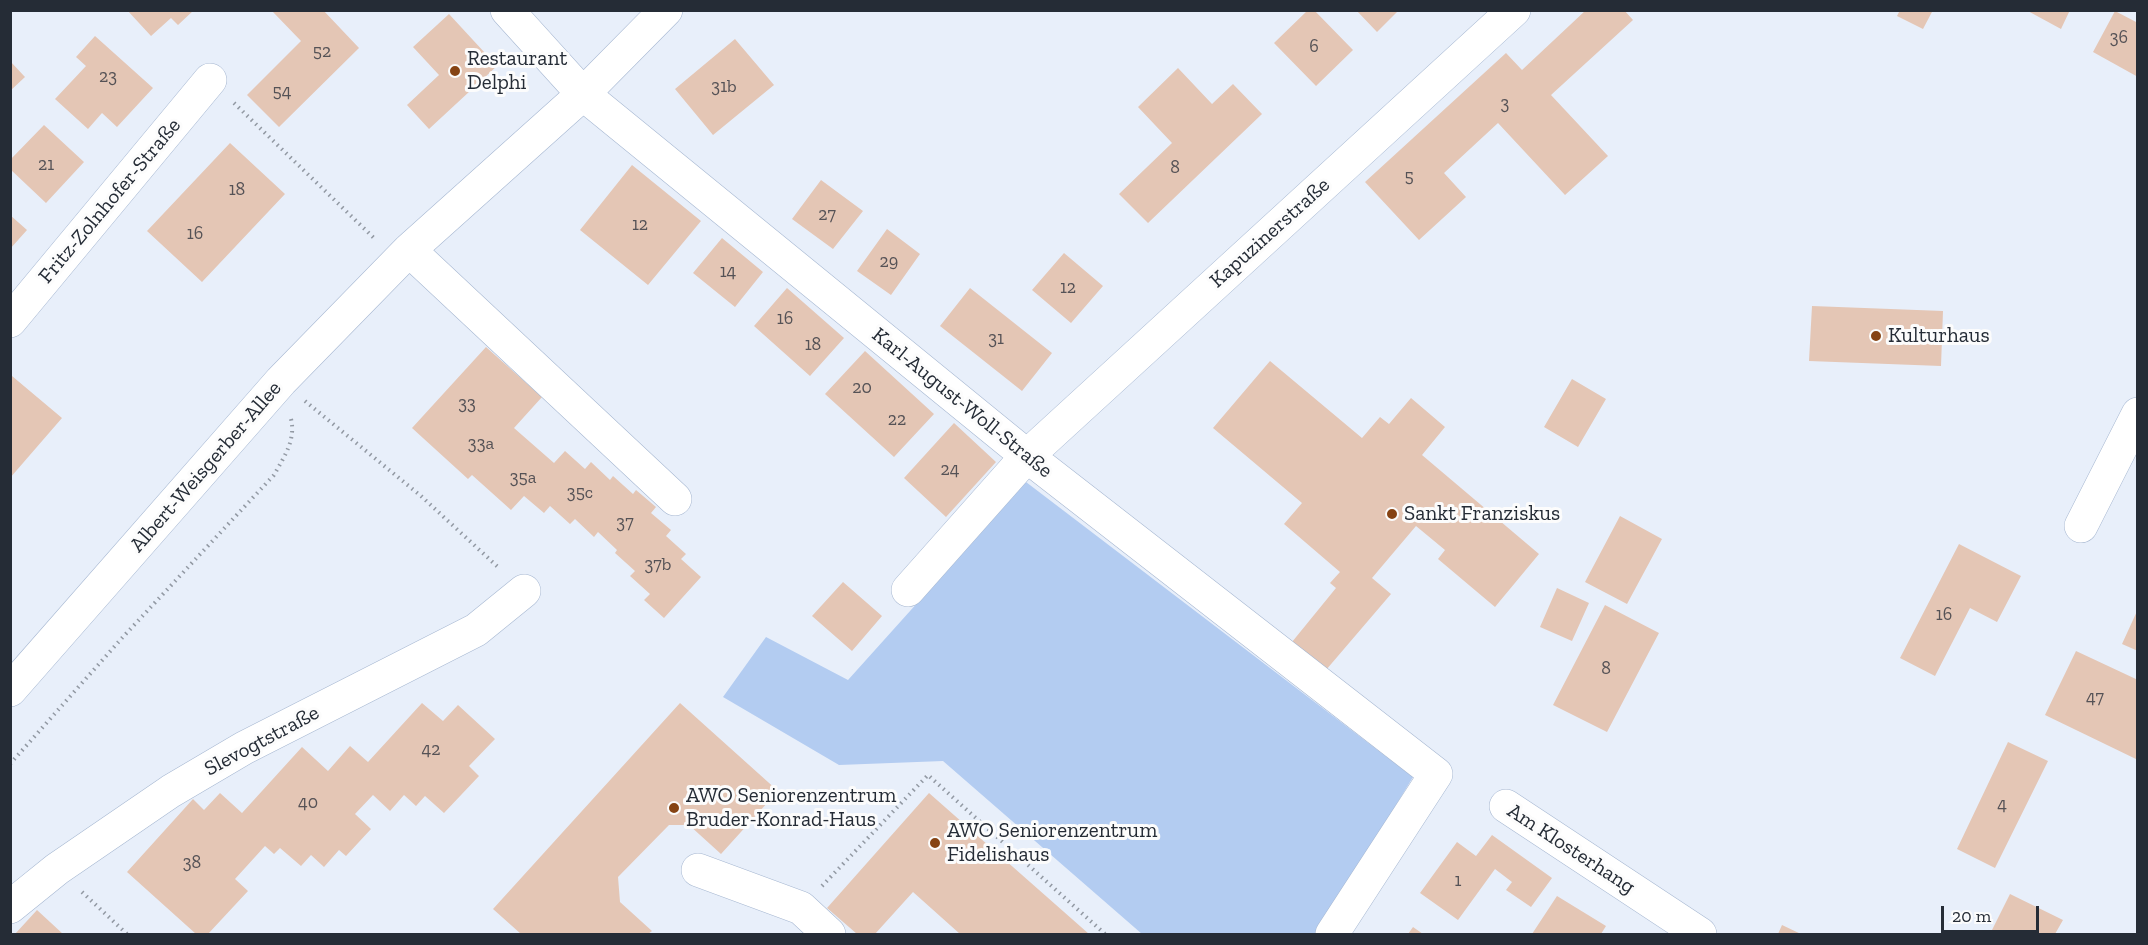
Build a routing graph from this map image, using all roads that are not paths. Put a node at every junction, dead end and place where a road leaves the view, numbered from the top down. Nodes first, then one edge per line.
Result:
1 (507, 10) edge
2 (666, 10) edge
3 (1514, 10) edge
4 (210, 80) road end
5 (583, 94) junction
6 (403, 255) junction
7 (10, 321) edge
8 (2138, 414) edge
9 (1027, 456) junction
10 (675, 499) dead end
11 (2081, 526) dead end
12 (908, 590) dead end
13 (524, 591) road end
14 (10, 690) edge
15 (1506, 806) dead end
16 (698, 870) dead end
17 (10, 907) edge
18 (829, 934) edge
19 (1332, 934) edge
20 (1700, 934) edge

1 - 5 street, Karl-August-Woll-Straße
2 - 5 street, Albert-Weisgerber-Allee
3 - 9 street, Kapuzinerstraße
4 - 7 street, Fritz-Zolnhofer-Straße
5 - 6 street, Albert-Weisgerber-Allee
5 - 9 street, Karl-August-Woll-Straße
6 - 10 street
6 - 14 street, Albert-Weisgerber-Allee
8 - 11 street
9 - 12 street, Kapuzinerstraße
9 - 19 street, Karl-August-Woll-Straße
13 - 17 street, Slevogtstraße
15 - 20 street, Am Klosterhang
16 - 18 street

